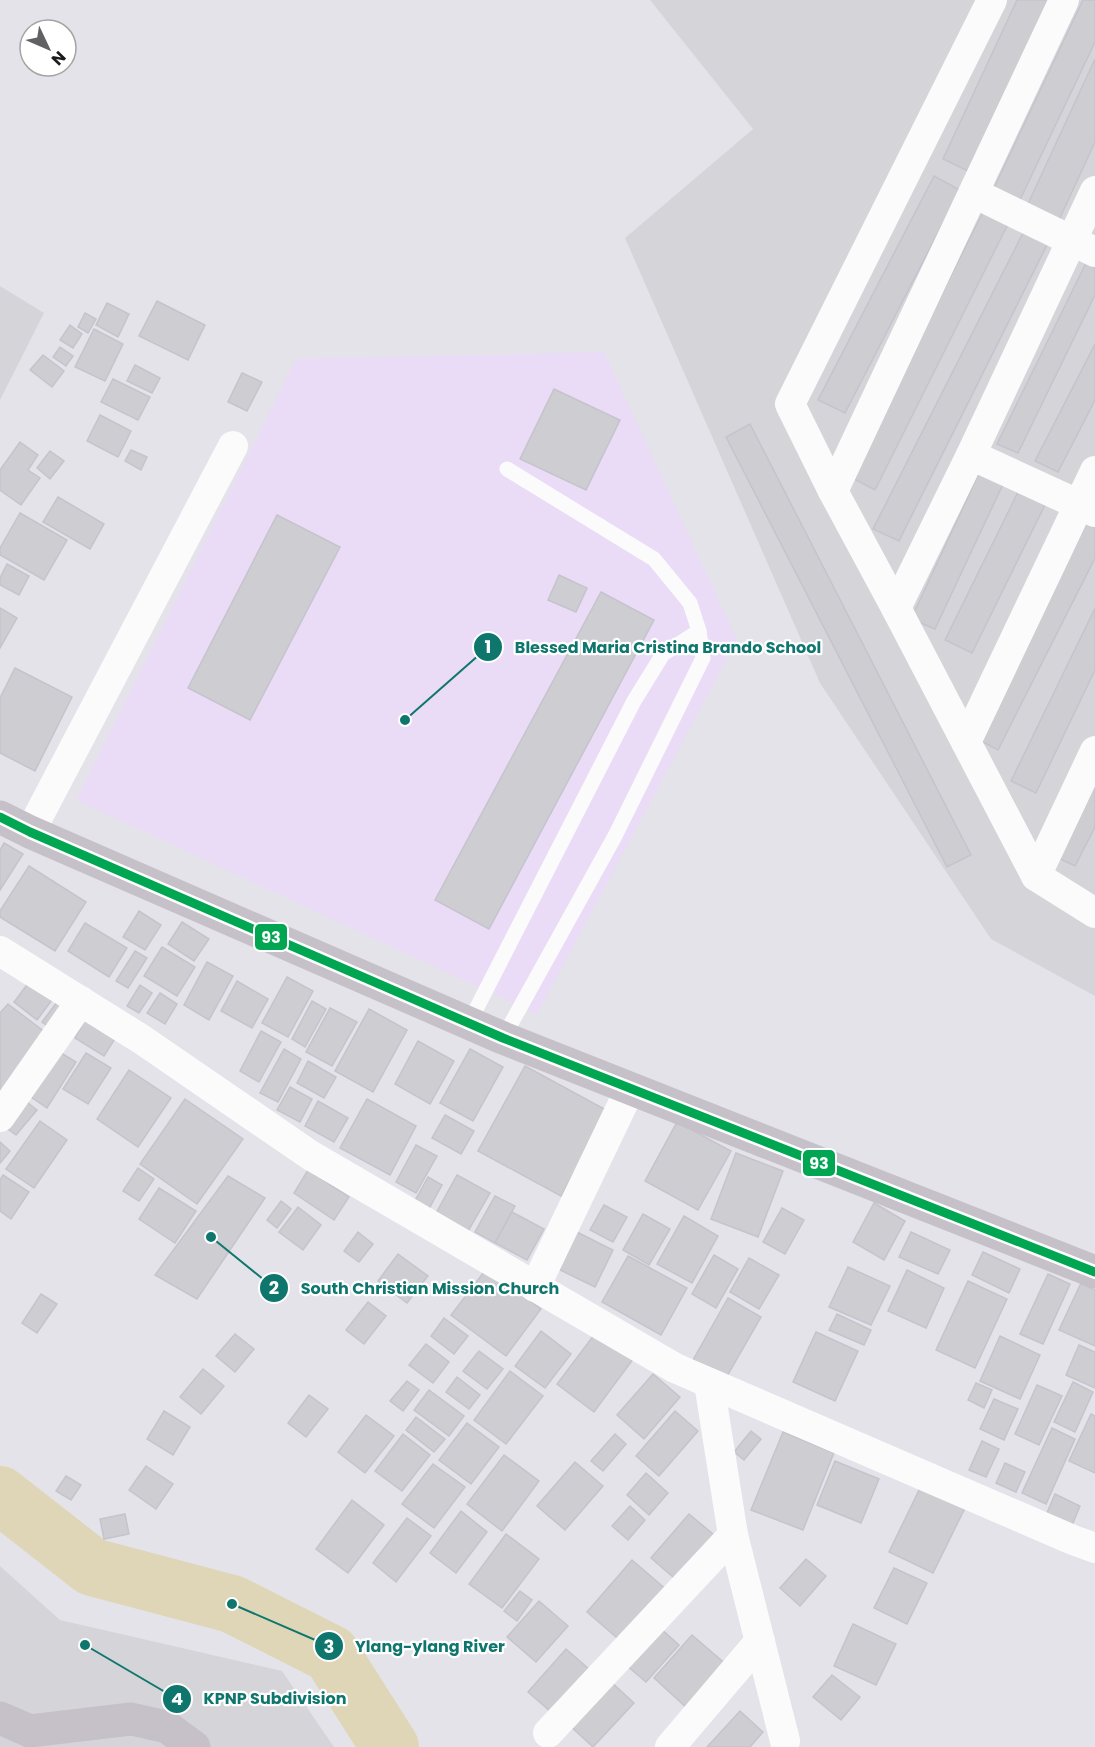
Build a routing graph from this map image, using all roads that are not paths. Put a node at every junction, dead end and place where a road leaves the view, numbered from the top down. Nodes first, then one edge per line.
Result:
1 (993, 0) edge
2 (1064, 0) edge
3 (1095, 191) edge
4 (974, 193) junction
5 (1084, 246) edge
6 (233, 446) dead end
7 (971, 455) junction
8 (507, 468) dead end
9 (1095, 471) edge
10 (832, 491) junction
11 (1087, 508) edge
12 (896, 608) junction
13 (699, 631) junction
14 (966, 742) junction
15 (1095, 751) edge
16 (0, 818) edge
17 (30, 832) junction
18 (1036, 876) junction
19 (1095, 913) edge
20 (0, 951) edge
21 (81, 1001) junction
22 (469, 1023) junction
23 (503, 1038) junction
24 (630, 1089) junction
25 (0, 1117) edge
26 (1095, 1272) edge
27 (536, 1287) junction
28 (709, 1383) junction
29 (733, 1535) junction
30 (1095, 1548) edge
31 (760, 1641) junction
32 (0, 1718) edge
33 (548, 1732) dead end
34 (784, 1741) dead end
35 (194, 1747) edge
36 (670, 1747) edge

1 - 10 street
2 - 4 street
3 - 5 street
4 - 5 street
4 - 10 street
5 - 7 street
6 - 17 street
7 - 11 street
7 - 12 street
8 - 13 lane
9 - 11 street
10 - 12 street
11 - 14 street
12 - 14 street
13 - 22 lane
13 - 23 lane
14 - 18 street
15 - 18 street
16 - 17 main road
17 - 22 main road
18 - 19 street
20 - 21 street
21 - 25 street
21 - 27 street
22 - 23 main road
23 - 24 main road
24 - 26 main road
24 - 27 street
27 - 28 street
28 - 29 street
28 - 30 street
29 - 31 street
29 - 33 street
31 - 34 street
31 - 36 street
32 - 35 main road

